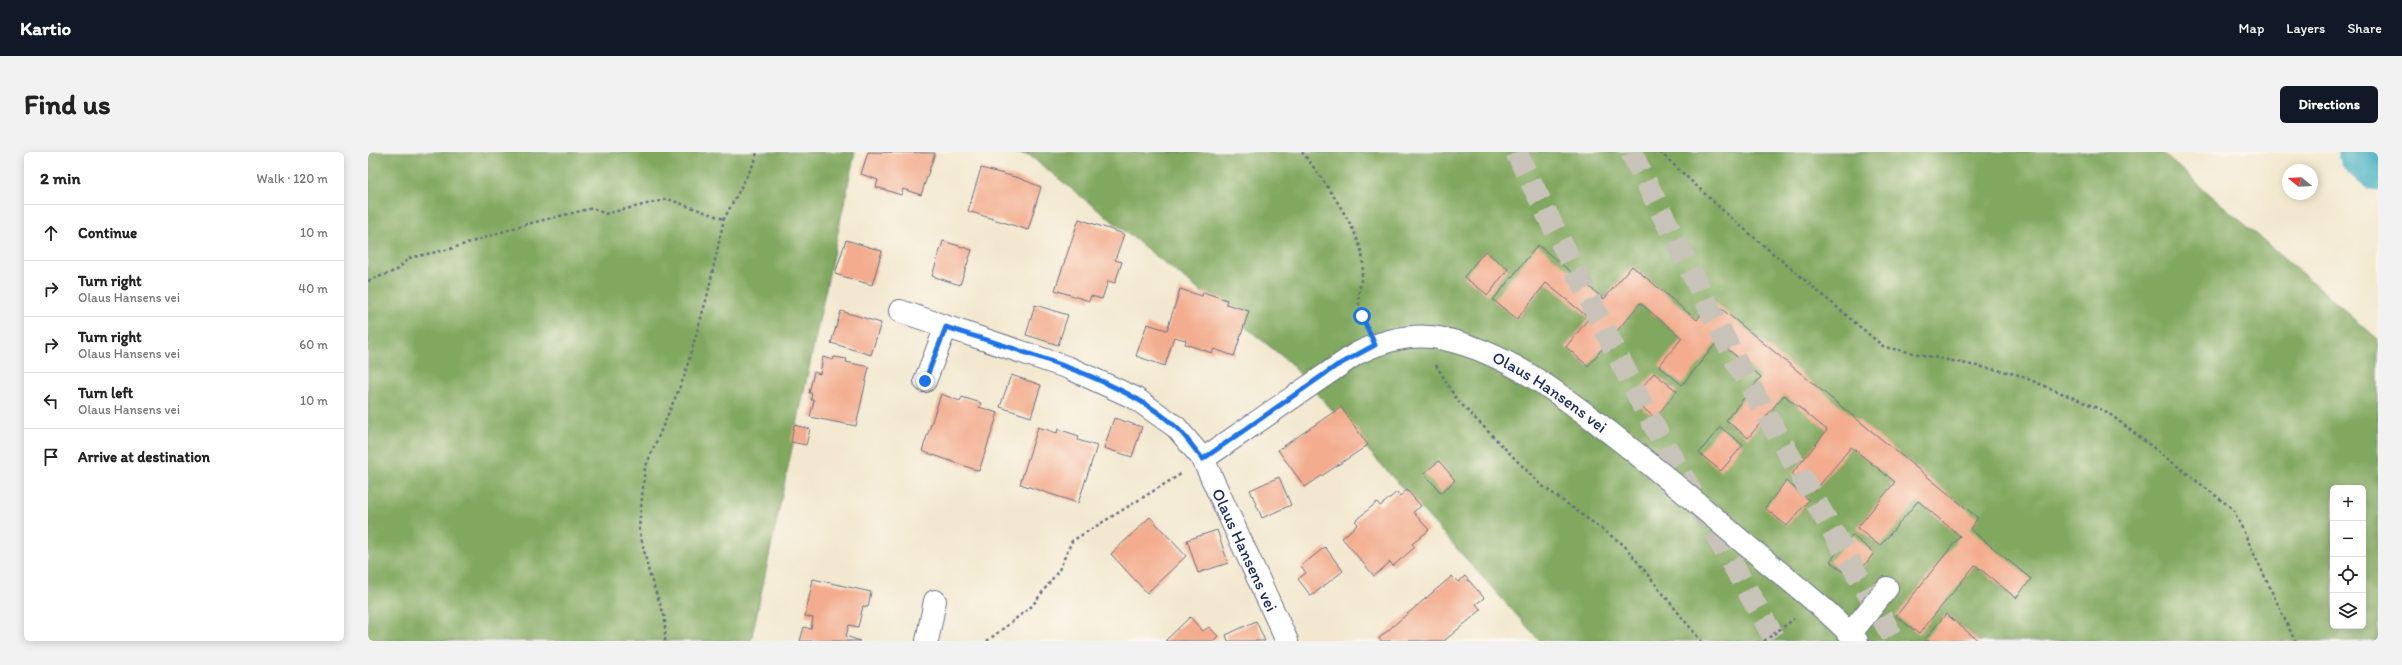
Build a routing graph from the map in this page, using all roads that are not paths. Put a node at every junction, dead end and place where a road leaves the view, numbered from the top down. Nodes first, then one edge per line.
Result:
1 (900, 311) dead end
2 (946, 327) junction
3 (925, 381) dead end
4 (1203, 459) junction
5 (1887, 588) dead end
6 (935, 601) dead end
7 (1854, 638) edge
8 (927, 641) edge
9 (1288, 641) edge

1 - 2 street, Olaus Hansens vei
2 - 3 street
2 - 4 street, Olaus Hansens vei
4 - 7 street, Olaus Hansens vei
4 - 9 street, Olaus Hansens vei
5 - 7 street
6 - 8 street

